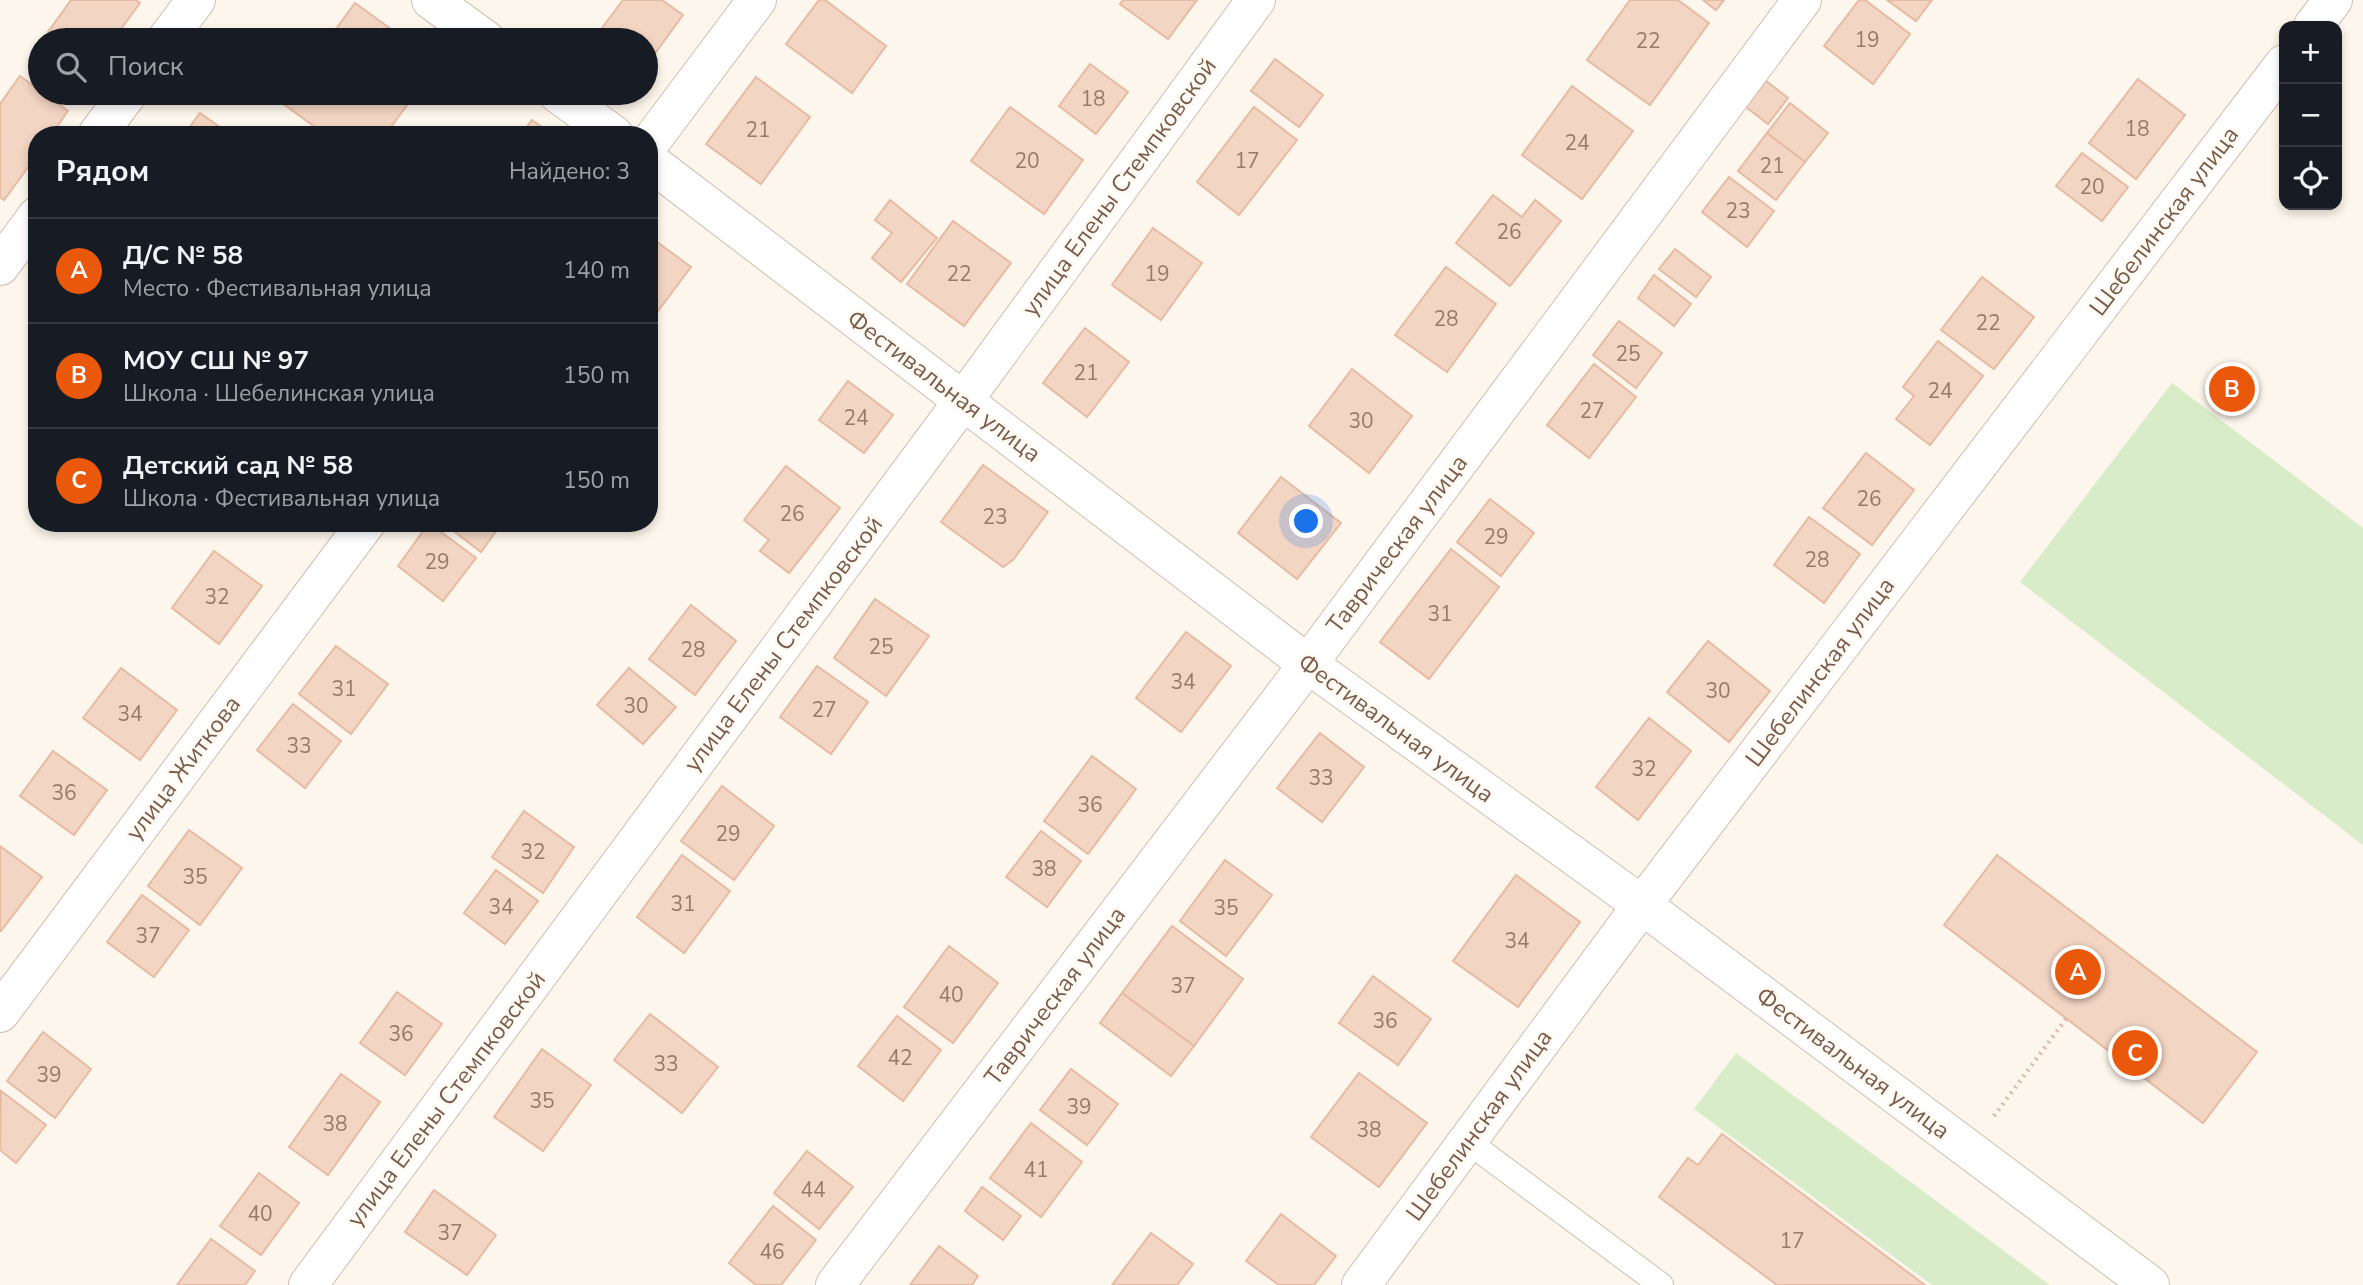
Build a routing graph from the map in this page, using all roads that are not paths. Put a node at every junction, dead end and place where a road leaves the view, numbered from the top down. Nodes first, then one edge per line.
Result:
1 (196, 0) edge
2 (431, 0) edge
3 (757, 0) edge
4 (1256, 0) edge
5 (1802, 0) edge
6 (2333, 0) edge
7 (2317, 21) edge
8 (175, 28) edge
9 (470, 28) edge
10 (2279, 71) edge
11 (119, 105) edge
12 (573, 105) edge
13 (104, 126) edge
14 (602, 126) edge
15 (658, 132) edge
16 (658, 168) edge
17 (28, 228) edge
18 (0, 266) edge
19 (963, 401) junction
20 (359, 532) edge
21 (1308, 664) junction
22 (1642, 905) junction
23 (0, 1013) edge
24 (1467, 1141) junction
25 (308, 1285) edge
26 (835, 1285) edge
27 (1361, 1285) edge
28 (1661, 1285) edge
29 (2150, 1285) edge

1 - 8 street
2 - 9 street
3 - 15 street
4 - 19 street, улица Елены Стемпковской
5 - 21 street, Таврическая улица
6 - 7 street
10 - 22 street, Шебелинская улица
11 - 13 street
12 - 14 street
16 - 19 street, Фестивальная улица
17 - 18 street
19 - 21 street, Фестивальная улица
19 - 25 street, улица Елены Стемпковской
20 - 23 street, улица Житкова
21 - 22 street, Фестивальная улица
21 - 26 street, Таврическая улица
22 - 24 street, Шебелинская улица
22 - 29 street, Фестивальная улица
24 - 27 street, Шебелинская улица
24 - 28 lane

